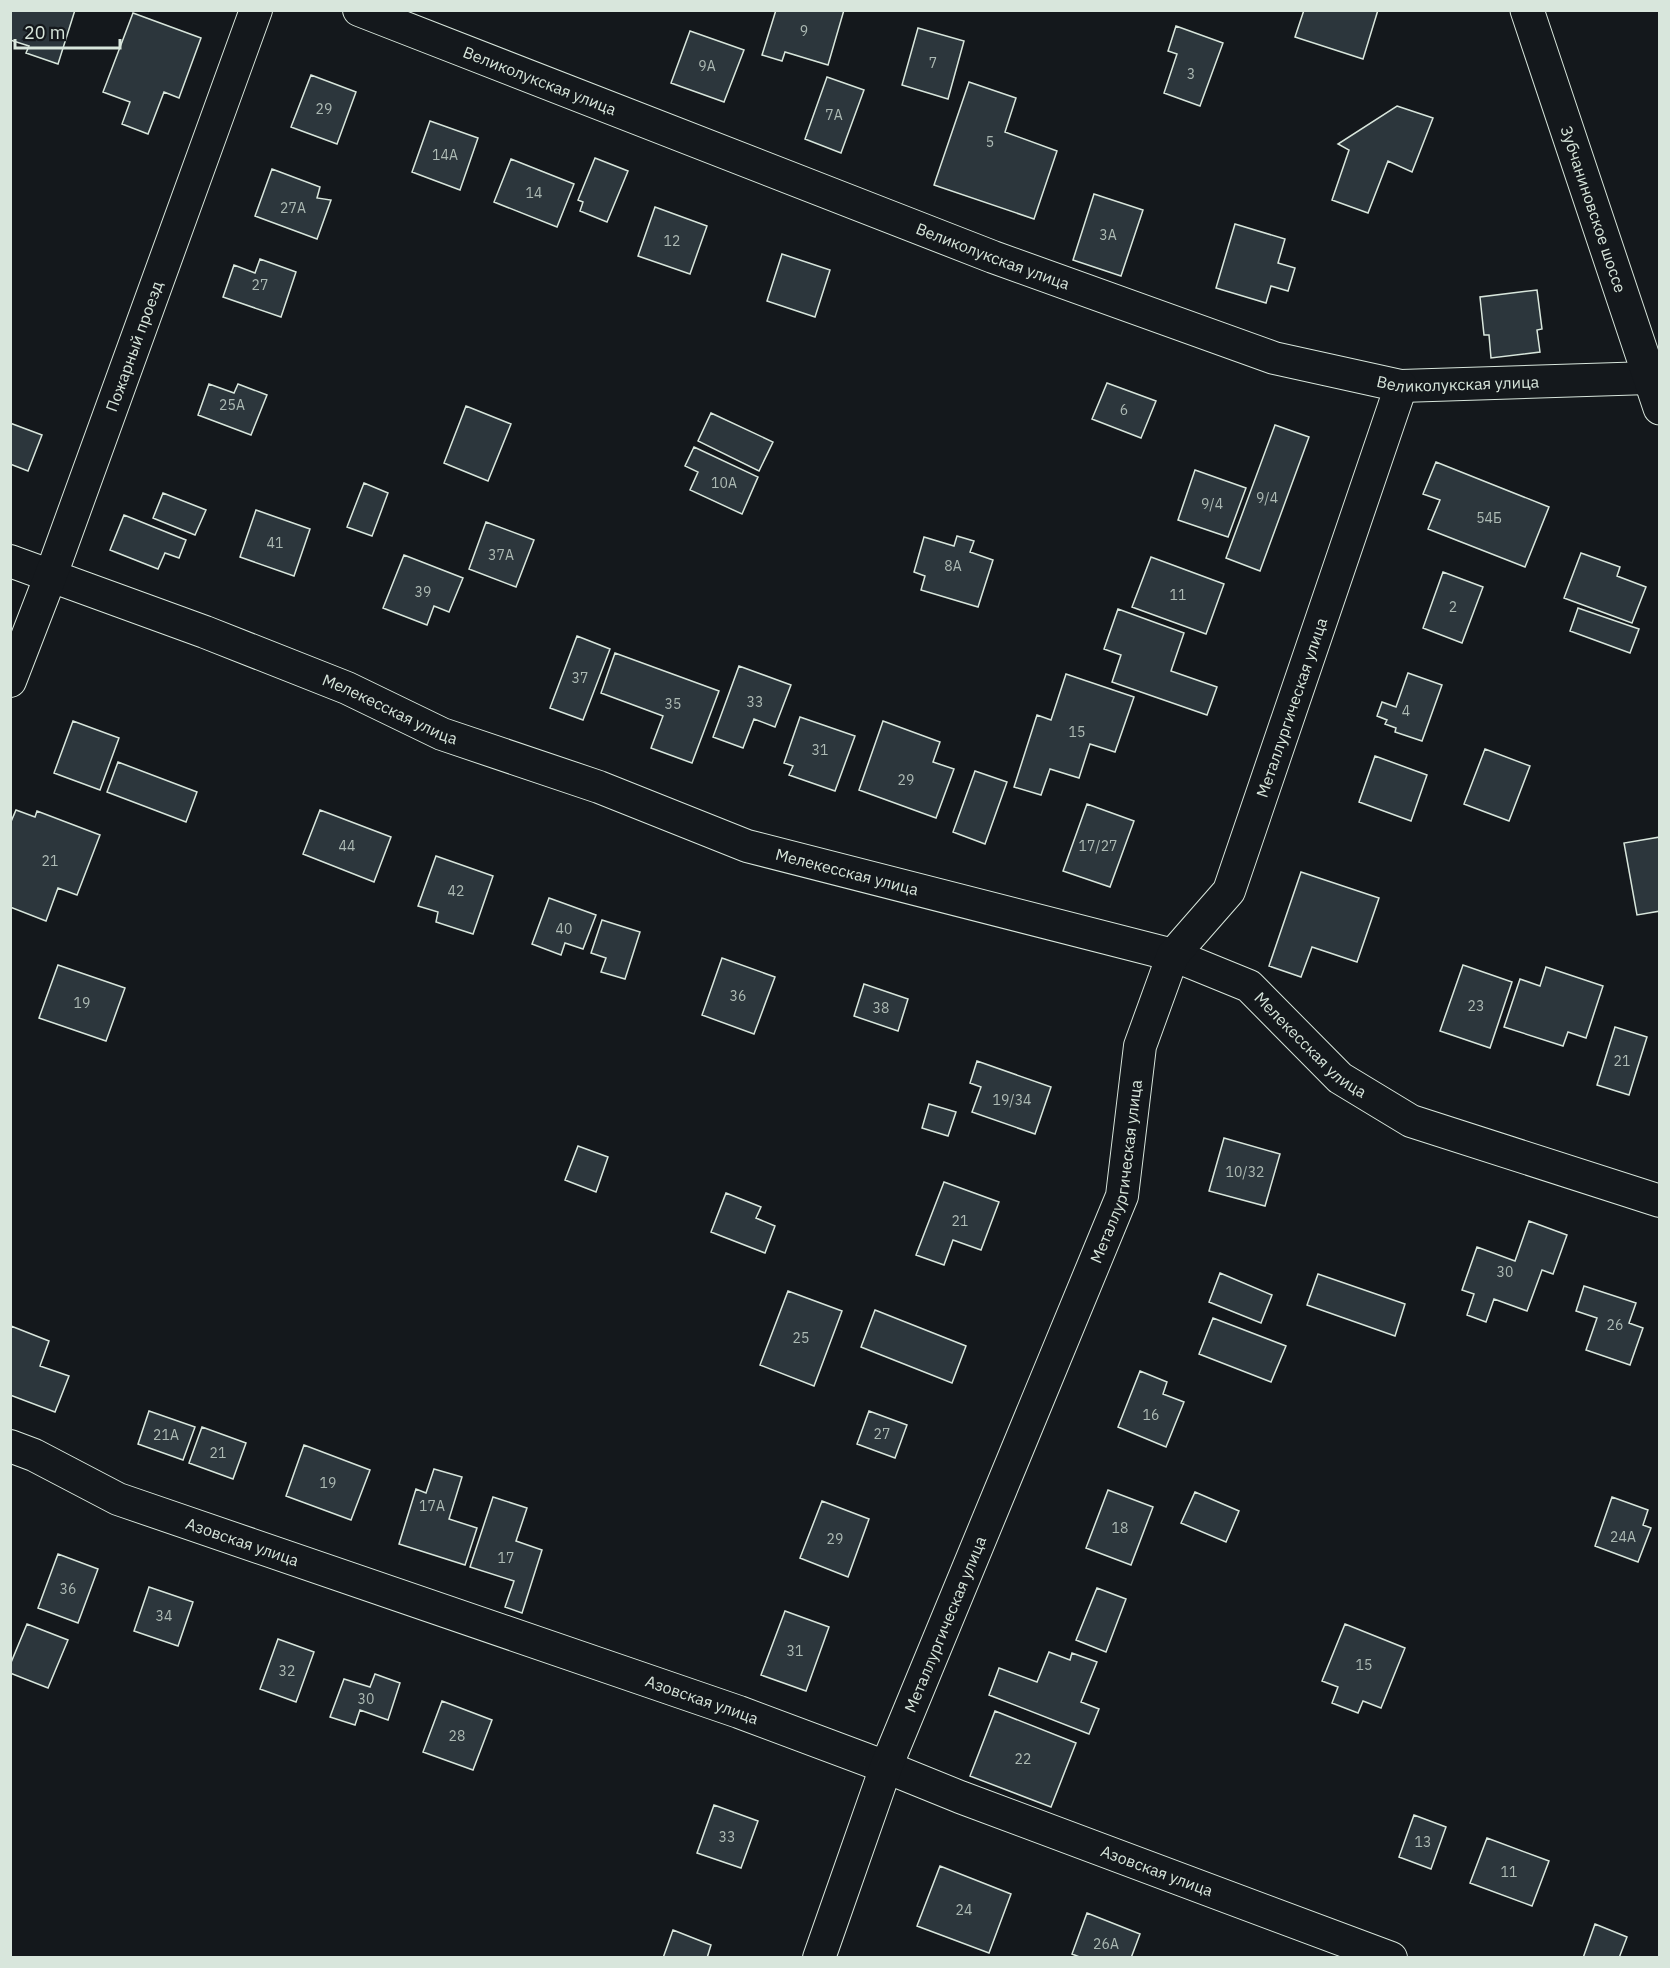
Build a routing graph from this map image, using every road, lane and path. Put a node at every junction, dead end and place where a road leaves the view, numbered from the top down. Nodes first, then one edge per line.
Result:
1 (256, 10) edge
2 (359, 10) edge
3 (1529, 12) edge
4 (1649, 378) junction
5 (1401, 386) junction
6 (1659, 408) edge
7 (10, 561) edge
8 (51, 575) junction
9 (10, 681) edge
10 (1173, 955) junction
11 (1659, 1201) edge
12 (10, 1446) edge
13 (886, 1767) junction
14 (819, 1958) edge
15 (1392, 1958) edge

1 - 8 street, Пожарный проезд
2 - 5 street, Великолукская улица
3 - 4 main road, Зубчаниновское шоссе
4 - 5 street, Великолукская улица
4 - 6 main road, Зубчаниновское шоссе
5 - 10 street, Металлургическая улица
7 - 8 street, Мелекесская улица
8 - 9 street, Пожарный проезд
8 - 10 street, Мелекесская улица
10 - 11 street, Мелекесская улица
10 - 13 street, Металлургическая улица
12 - 13 street, Азовская улица
13 - 14 street, Металлургическая улица
13 - 15 street, Азовская улица

